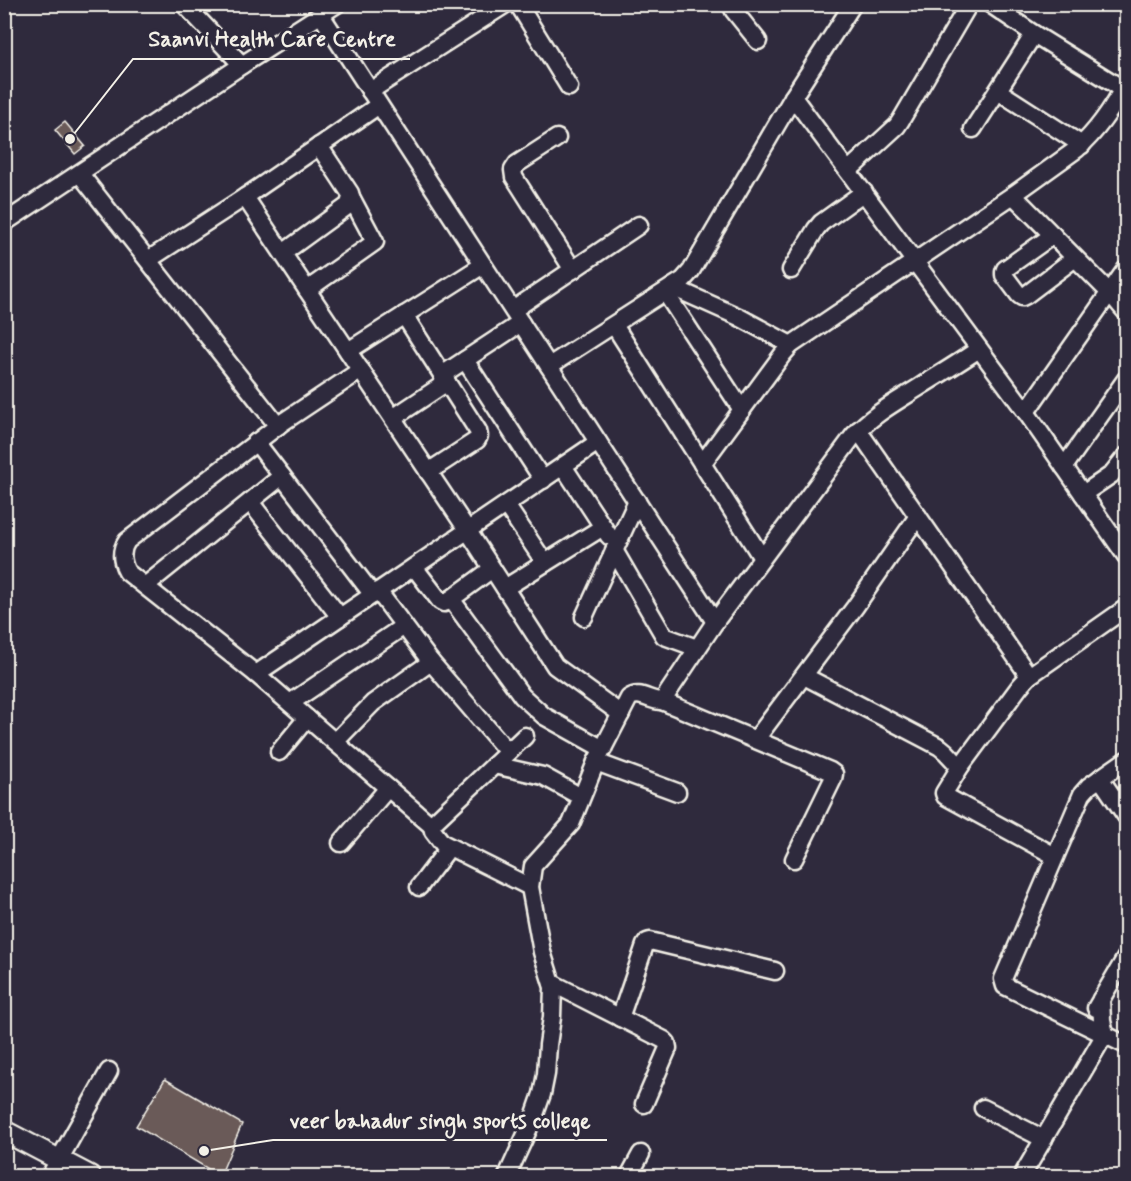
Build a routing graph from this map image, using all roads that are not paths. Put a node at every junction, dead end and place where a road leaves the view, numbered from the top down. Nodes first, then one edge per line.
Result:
1 (183, 4) edge
2 (337, 4) edge
3 (506, 4) edge
4 (518, 4) edge
5 (731, 4) edge
6 (854, 4) edge
7 (969, 4) edge
8 (990, 4) edge
9 (321, 15) junction
10 (1034, 34) junction
11 (758, 41) dead end
12 (242, 65) junction
13 (569, 87) dead end
14 (1125, 88) edge
15 (998, 91) junction
16 (793, 97) junction
17 (375, 98) junction
18 (973, 129) dead end
19 (557, 138) dead end
20 (1082, 145) junction
21 (319, 146) junction
22 (848, 171) junction
23 (80, 174) junction
24 (864, 192) junction
25 (1013, 195) junction
26 (245, 197) junction
27 (351, 198) junction
28 (4, 223) edge
29 (639, 225) dead end
30 (1053, 236) junction
31 (282, 253) junction
32 (1075, 258) junction
33 (148, 260) junction
34 (915, 262) junction
35 (483, 265) junction
36 (1126, 269) edge
37 (573, 270) junction
38 (791, 270) dead end
39 (307, 290) junction
40 (669, 290) junction
41 (1110, 292) junction
42 (1126, 312) edge
43 (404, 315) junction
44 (517, 317) junction
45 (614, 325) junction
46 (791, 345) junction
47 (979, 349) junction
48 (348, 351) junction
49 (465, 360) junction
50 (549, 366) junction
51 (361, 370) junction
52 (445, 379) junction
53 (1126, 380) edge
54 (742, 410) junction
55 (1026, 412) junction
56 (393, 418) junction
57 (278, 426) junction
58 (858, 430) junction
59 (256, 442) junction
60 (598, 442) junction
61 (1126, 458) edge
62 (702, 464) junction
63 (563, 466) junction
64 (1064, 466) junction
65 (429, 472) junction
66 (282, 476) junction
67 (543, 480) junction
68 (1083, 494) junction
69 (637, 501) junction
70 (250, 502) junction
71 (506, 505) junction
72 (918, 516) junction
73 (603, 527) junction
74 (468, 531) junction
75 (615, 548) junction
76 (1126, 556) edge
77 (762, 558) junction
78 (545, 563) junction
79 (414, 567) junction
80 (492, 569) junction
81 (145, 586) junction
82 (505, 588) junction
83 (376, 593) junction
84 (451, 599) junction
85 (1126, 608) edge
86 (340, 617) junction
87 (584, 617) dead end
88 (715, 622) junction
89 (404, 626) junction
90 (698, 648) junction
91 (431, 662) junction
92 (256, 674) junction
93 (804, 676) junction
94 (1029, 676) junction
95 (662, 701) junction
96 (290, 703) junction
97 (621, 714) junction
98 (307, 718) junction
99 (525, 736) dead end
100 (756, 739) junction
101 (335, 742) junction
102 (279, 752) dead end
103 (508, 752) junction
104 (599, 755) junction
105 (1126, 760) edge
106 (494, 765) junction
107 (960, 767) junction
108 (1100, 778) junction
109 (388, 788) junction
110 (677, 792) dead end
111 (581, 797) junction
112 (1126, 816) edge
113 (432, 826) junction
114 (341, 843) dead end
115 (444, 844) junction
116 (1055, 856) junction
117 (794, 859) dead end
118 (419, 887) dead end
119 (530, 887) junction
120 (1126, 957) edge
121 (775, 971) dead end
122 (552, 983) junction
123 (1101, 999) junction
124 (620, 1018) junction
125 (1085, 1024) junction
126 (1105, 1034) junction
127 (1126, 1045) edge
128 (109, 1071) dead end
129 (644, 1104) dead end
130 (983, 1108) dead end
131 (4, 1131) edge
132 (1044, 1139) junction
133 (641, 1154) dead end
134 (54, 1168) edge
135 (90, 1176) edge
136 (507, 1176) edge
137 (629, 1176) edge
138 (1022, 1176) edge

1 - 12 street
2 - 9 street
3 - 17 street
4 - 13 street
5 - 11 street
6 - 16 street
7 - 22 street
8 - 10 street
9 - 12 street
9 - 17 street
10 - 14 street
10 - 15 street
12 - 23 street
14 - 20 street
15 - 18 street
15 - 20 street
16 - 22 street
16 - 40 street
17 - 21 street
17 - 35 street
19 - 37 street
20 - 25 street
21 - 26 street
21 - 27 street
22 - 24 street
23 - 28 street
23 - 33 street
24 - 34 street
24 - 38 street
25 - 30 street
25 - 34 street
26 - 31 street
26 - 33 street
27 - 31 street
27 - 39 street
29 - 37 street
30 - 32 street
30 - 32 street
31 - 39 street
32 - 41 street
33 - 57 street
34 - 46 street
34 - 47 street
35 - 43 street
35 - 44 street
36 - 41 street
37 - 44 street
39 - 48 street
40 - 45 street
40 - 46 street
40 - 54 street
41 - 42 street
41 - 55 street
43 - 48 street
43 - 52 street
44 - 49 street
44 - 50 street
45 - 50 street
45 - 62 street
46 - 54 street
47 - 55 street
47 - 58 street
48 - 51 street
49 - 52 street
49 - 67 street
50 - 60 street
51 - 56 street
51 - 57 street
52 - 56 street
52 - 65 street
53 - 64 street
54 - 62 street
55 - 64 street
56 - 65 street
57 - 59 street
58 - 72 street
58 - 77 street
59 - 66 street
59 - 81 street
60 - 63 street
60 - 69 street
61 - 68 street
62 - 77 street
63 - 67 street
63 - 73 street
64 - 68 street
65 - 74 street
66 - 70 street
66 - 83 street
67 - 71 street
68 - 76 street
69 - 75 street
69 - 88 street
70 - 81 street
70 - 86 street
71 - 74 street
71 - 78 street
72 - 93 street
72 - 94 street
73 - 75 street
73 - 78 street
74 - 79 street
74 - 80 street
75 - 87 street
75 - 90 street
77 - 88 street
78 - 82 street
79 - 83 street
79 - 84 street
80 - 82 street
80 - 84 street
81 - 92 street
82 - 97 street
83 - 86 street
83 - 89 street
84 - 104 street
85 - 94 street
86 - 92 street
88 - 90 street
89 - 91 street
89 - 96 street
90 - 95 street
91 - 101 street
91 - 103 street
92 - 96 street
93 - 100 street
93 - 107 street
94 - 107 street
95 - 97 street
95 - 100 street
96 - 98 street
97 - 104 street
98 - 101 street
98 - 102 street
99 - 103 street
100 - 117 street
101 - 109 street
103 - 106 street
104 - 110 street
104 - 111 street
105 - 108 street
106 - 111 street
106 - 113 street
107 - 116 street
108 - 112 street
108 - 116 street
109 - 113 street
109 - 114 street
111 - 119 street
113 - 115 street
115 - 118 street
115 - 119 street
116 - 125 street
119 - 122 street
120 - 123 street
121 - 124 street
122 - 124 street
122 - 136 street
123 - 125 street
123 - 126 street
124 - 129 street
125 - 126 street
126 - 127 street
126 - 132 street
128 - 134 street
130 - 132 street
131 - 134 main road
132 - 138 street
133 - 137 street
134 - 135 main road

